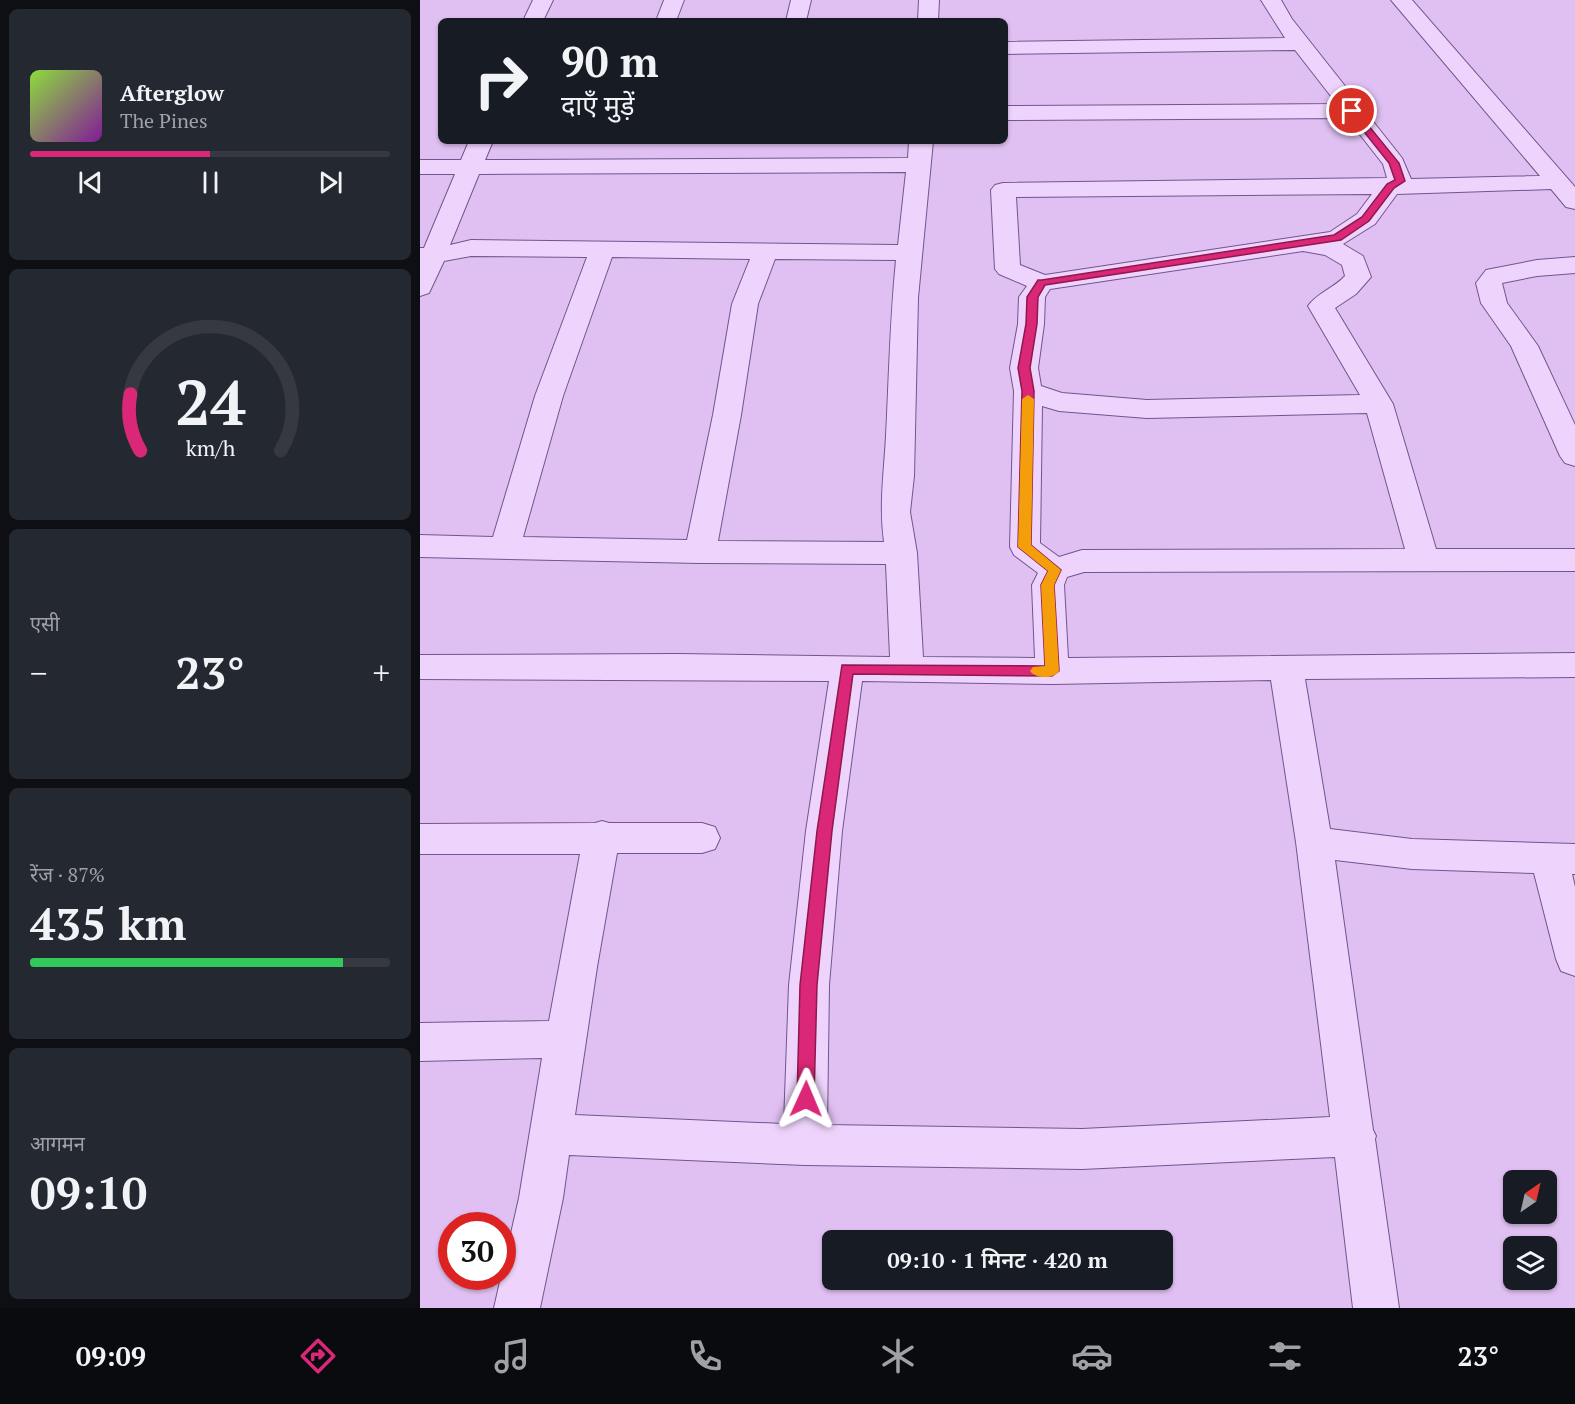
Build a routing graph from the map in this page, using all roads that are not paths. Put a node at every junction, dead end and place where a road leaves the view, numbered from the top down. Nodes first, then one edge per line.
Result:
1 (543, 0) edge
2 (674, 0) edge
3 (801, 0) edge
4 (929, 0) edge
5 (1271, 0) edge
6 (1401, 0) edge
7 (534, 18) edge
8 (667, 18) edge
9 (797, 18) edge
10 (928, 18) edge
11 (1300, 44) junction
12 (1008, 48) edge
13 (1352, 111) junction
14 (1008, 114) edge
15 (480, 144) edge
16 (774, 144) edge
17 (921, 153) edge
18 (770, 166) junction
19 (420, 167) edge
20 (470, 167) junction
21 (1557, 182) junction
22 (1391, 186) junction
23 (1575, 202) edge
24 (1299, 243) junction
25 (602, 251) junction
26 (766, 251) junction
27 (910, 253) junction
28 (427, 256) edge
29 (1575, 266) edge
30 (1042, 283) junction
31 (420, 288) edge
32 (1028, 391) junction
33 (1379, 404) junction
34 (1575, 456) edge
35 (420, 546) edge
36 (505, 548) junction
37 (700, 552) junction
38 (901, 553) junction
39 (1423, 559) junction
40 (1575, 560) edge
41 (1055, 570) junction
42 (1575, 665) edge
43 (420, 667) edge
44 (1286, 667) junction
45 (847, 669) junction
46 (907, 669) junction
47 (1052, 671) junction
48 (602, 836) junction
49 (702, 838) dead end
50 (420, 839) edge
51 (1314, 842) junction
52 (1562, 859) edge
53 (1575, 959) edge
54 (566, 1040) junction
55 (420, 1042) edge
56 (551, 1134) junction
57 (1354, 1136) junction
58 (805, 1145) junction
59 (517, 1308) edge
60 (1376, 1308) edge

1 - 7 street
2 - 8 street
3 - 9 street
4 - 10 street
5 - 11 street
6 - 21 street
11 - 12 street
11 - 13 street
13 - 14 street
13 - 22 street
15 - 20 street
16 - 18 street
17 - 18 street
17 - 27 street
18 - 20 street
19 - 20 street
20 - 28 street
21 - 22 street
21 - 23 street
22 - 24 street
22 - 30 street
24 - 30 street
24 - 33 street
25 - 26 street
25 - 28 street
25 - 36 street
26 - 27 street
26 - 37 street
27 - 38 street
28 - 31 street
29 - 34 street
30 - 32 street
32 - 33 street
32 - 41 street
33 - 39 street
35 - 36 street
36 - 37 street
37 - 38 street
38 - 46 street
39 - 40 street
39 - 41 street
41 - 47 street
42 - 44 street
43 - 45 street
44 - 47 street
44 - 51 street
45 - 46 street
45 - 58 street
46 - 47 street
48 - 49 street
48 - 50 street
48 - 54 street
51 - 52 street
51 - 57 street
52 - 53 street
54 - 55 street
54 - 56 street
56 - 58 street
56 - 59 street
57 - 58 street
57 - 60 street

